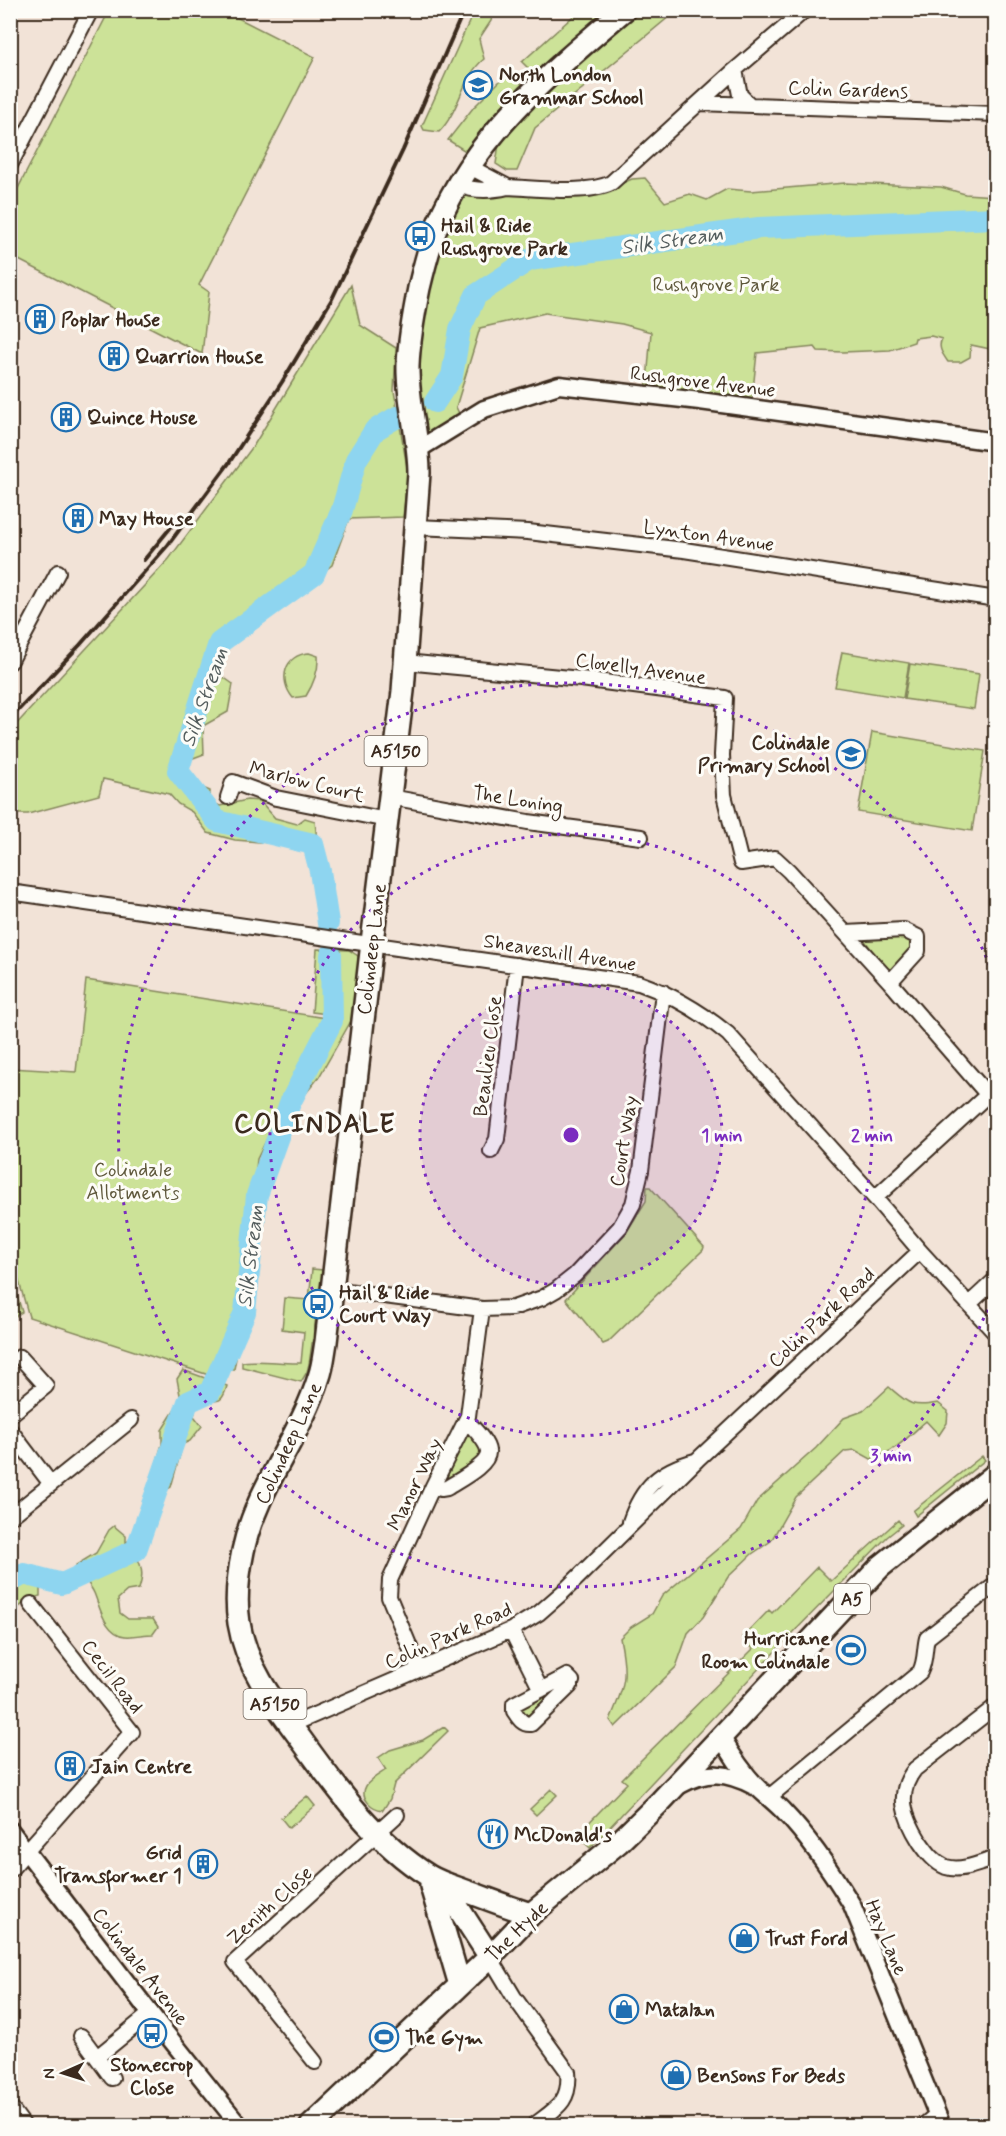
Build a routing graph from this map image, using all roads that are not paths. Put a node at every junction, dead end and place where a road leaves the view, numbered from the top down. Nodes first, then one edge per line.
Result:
1 (91, 10) edge
2 (624, 10) edge
3 (805, 10) edge
4 (735, 70) junction
5 (699, 103) junction
6 (750, 105) junction
7 (996, 114) edge
8 (10, 165) edge
9 (464, 176) junction
10 (508, 187) junction
11 (996, 442) edge
12 (419, 449) junction
13 (416, 528) junction
14 (58, 572) dead end
15 (996, 598) edge
16 (10, 662) edge
17 (405, 662) junction
18 (228, 797) dead end
19 (390, 797) junction
20 (387, 820) junction
21 (641, 837) dead end
22 (10, 892) edge
23 (846, 933) junction
24 (372, 944) junction
25 (517, 965) junction
26 (890, 982) junction
27 (663, 992) junction
28 (991, 1090) edge
29 (491, 1151) dead end
30 (875, 1198) junction
31 (920, 1251) junction
32 (996, 1279) edge
33 (332, 1288) junction
34 (969, 1304) junction
35 (482, 1309) junction
36 (996, 1334) edge
37 (20, 1357) dead end
38 (10, 1415) edge
39 (131, 1420) dead end
40 (466, 1420) junction
41 (10, 1430) edge
42 (996, 1474) edge
43 (51, 1484) junction
44 (433, 1486) junction
45 (10, 1517) edge
46 (996, 1584) edge
47 (31, 1604) dead end
48 (511, 1630) junction
49 (419, 1669) junction
50 (541, 1690) dead end
51 (996, 1706) edge
52 (291, 1725) junction
53 (722, 1738) junction
54 (674, 1789) junction
55 (764, 1792) junction
56 (397, 1815) dead end
57 (10, 1830) edge
58 (378, 1833) junction
59 (27, 1851) junction
60 (996, 1858) edge
61 (10, 1870) edge
62 (439, 1881) junction
63 (531, 1914) junction
64 (490, 1957) junction
65 (460, 1984) junction
66 (151, 2013) junction
67 (81, 2036) dead end
68 (97, 2057) junction
69 (315, 2062) dead end
70 (112, 2078) dead end
71 (940, 2120) edge
72 (240, 2126) edge
73 (311, 2126) edge
74 (532, 2126) edge
75 (923, 2126) edge

1 - 8 street
2 - 9 main road, Colindeep Lane / A5150
3 - 4 street
4 - 5 street
4 - 6 street
5 - 6 street, Colin Gardens
5 - 10 street
6 - 7 street, Colin Gardens
9 - 10 street
9 - 10 street
9 - 12 main road, Colindeep Lane / A5150
11 - 12 street, Rushgrove Avenue
12 - 13 main road, Colindeep Lane / A5150
13 - 15 street, Lynton Avenue
13 - 17 main road, Colindeep Lane / A5150
14 - 16 street
17 - 19 main road, Colindeep Lane / A5150
17 - 23 street, Clovelly Avenue
18 - 20 street, Marlow Court
19 - 20 main road, Colindeep Lane / A5150
19 - 21 street, The Loning
20 - 24 main road, Colindeep Lane / A5150
22 - 24 street, Sheaveshill Avenue
23 - 26 street
23 - 26 street
24 - 25 street, Sheaveshill Avenue
24 - 33 main road, Colindeep Lane / A5150
25 - 27 street, Sheaveshill Avenue
25 - 29 street, Beaulieu Close
26 - 28 street
27 - 30 street, Sheaveshill Avenue
27 - 35 street, Court Way
28 - 30 street
30 - 31 street, Sheaveshill Avenue
31 - 34 street, Sheaveshill Avenue
31 - 48 street, Colin Park Road
32 - 34 street
33 - 35 street, Court Way
33 - 52 main road, Colindeep Lane / A5150
34 - 36 street, Sheaveshill Avenue
35 - 40 street, Manor Way
37 - 38 street
39 - 43 street
40 - 44 street, Manor Way
40 - 44 street
41 - 43 street
42 - 53 main road, A5
43 - 45 street
44 - 49 street, Manor Way
46 - 55 street
47 - 59 street, Cecil Road
48 - 49 street, Colin Park Road
48 - 50 street
49 - 52 street, Colin Park Road
51 - 60 street
52 - 58 main road, Colindeep Lane / A5150
53 - 54 main road, The Hyde / A5
53 - 55 street, Hay Lane
54 - 55 street, Hay Lane
54 - 63 main road, The Hyde / A5
55 - 71 street, Hay Lane
56 - 58 street, Zenith Close
57 - 59 street, Colindale Avenue
58 - 62 main road, Colindeep Lane / A5150
58 - 69 street, Zenith Close
59 - 61 street
59 - 66 street, Colindale Avenue
62 - 63 main road, Colindeep Lane / A5150
62 - 64 main road, Colindeep Lane
62 - 65 main road
63 - 64 main road, The Hyde / A5
64 - 65 main road, The Hyde / A5
64 - 74 street
65 - 73 main road, The Hyde / A5
66 - 68 street
66 - 72 street, Colindale Avenue
67 - 68 street
68 - 70 street
71 - 75 street

